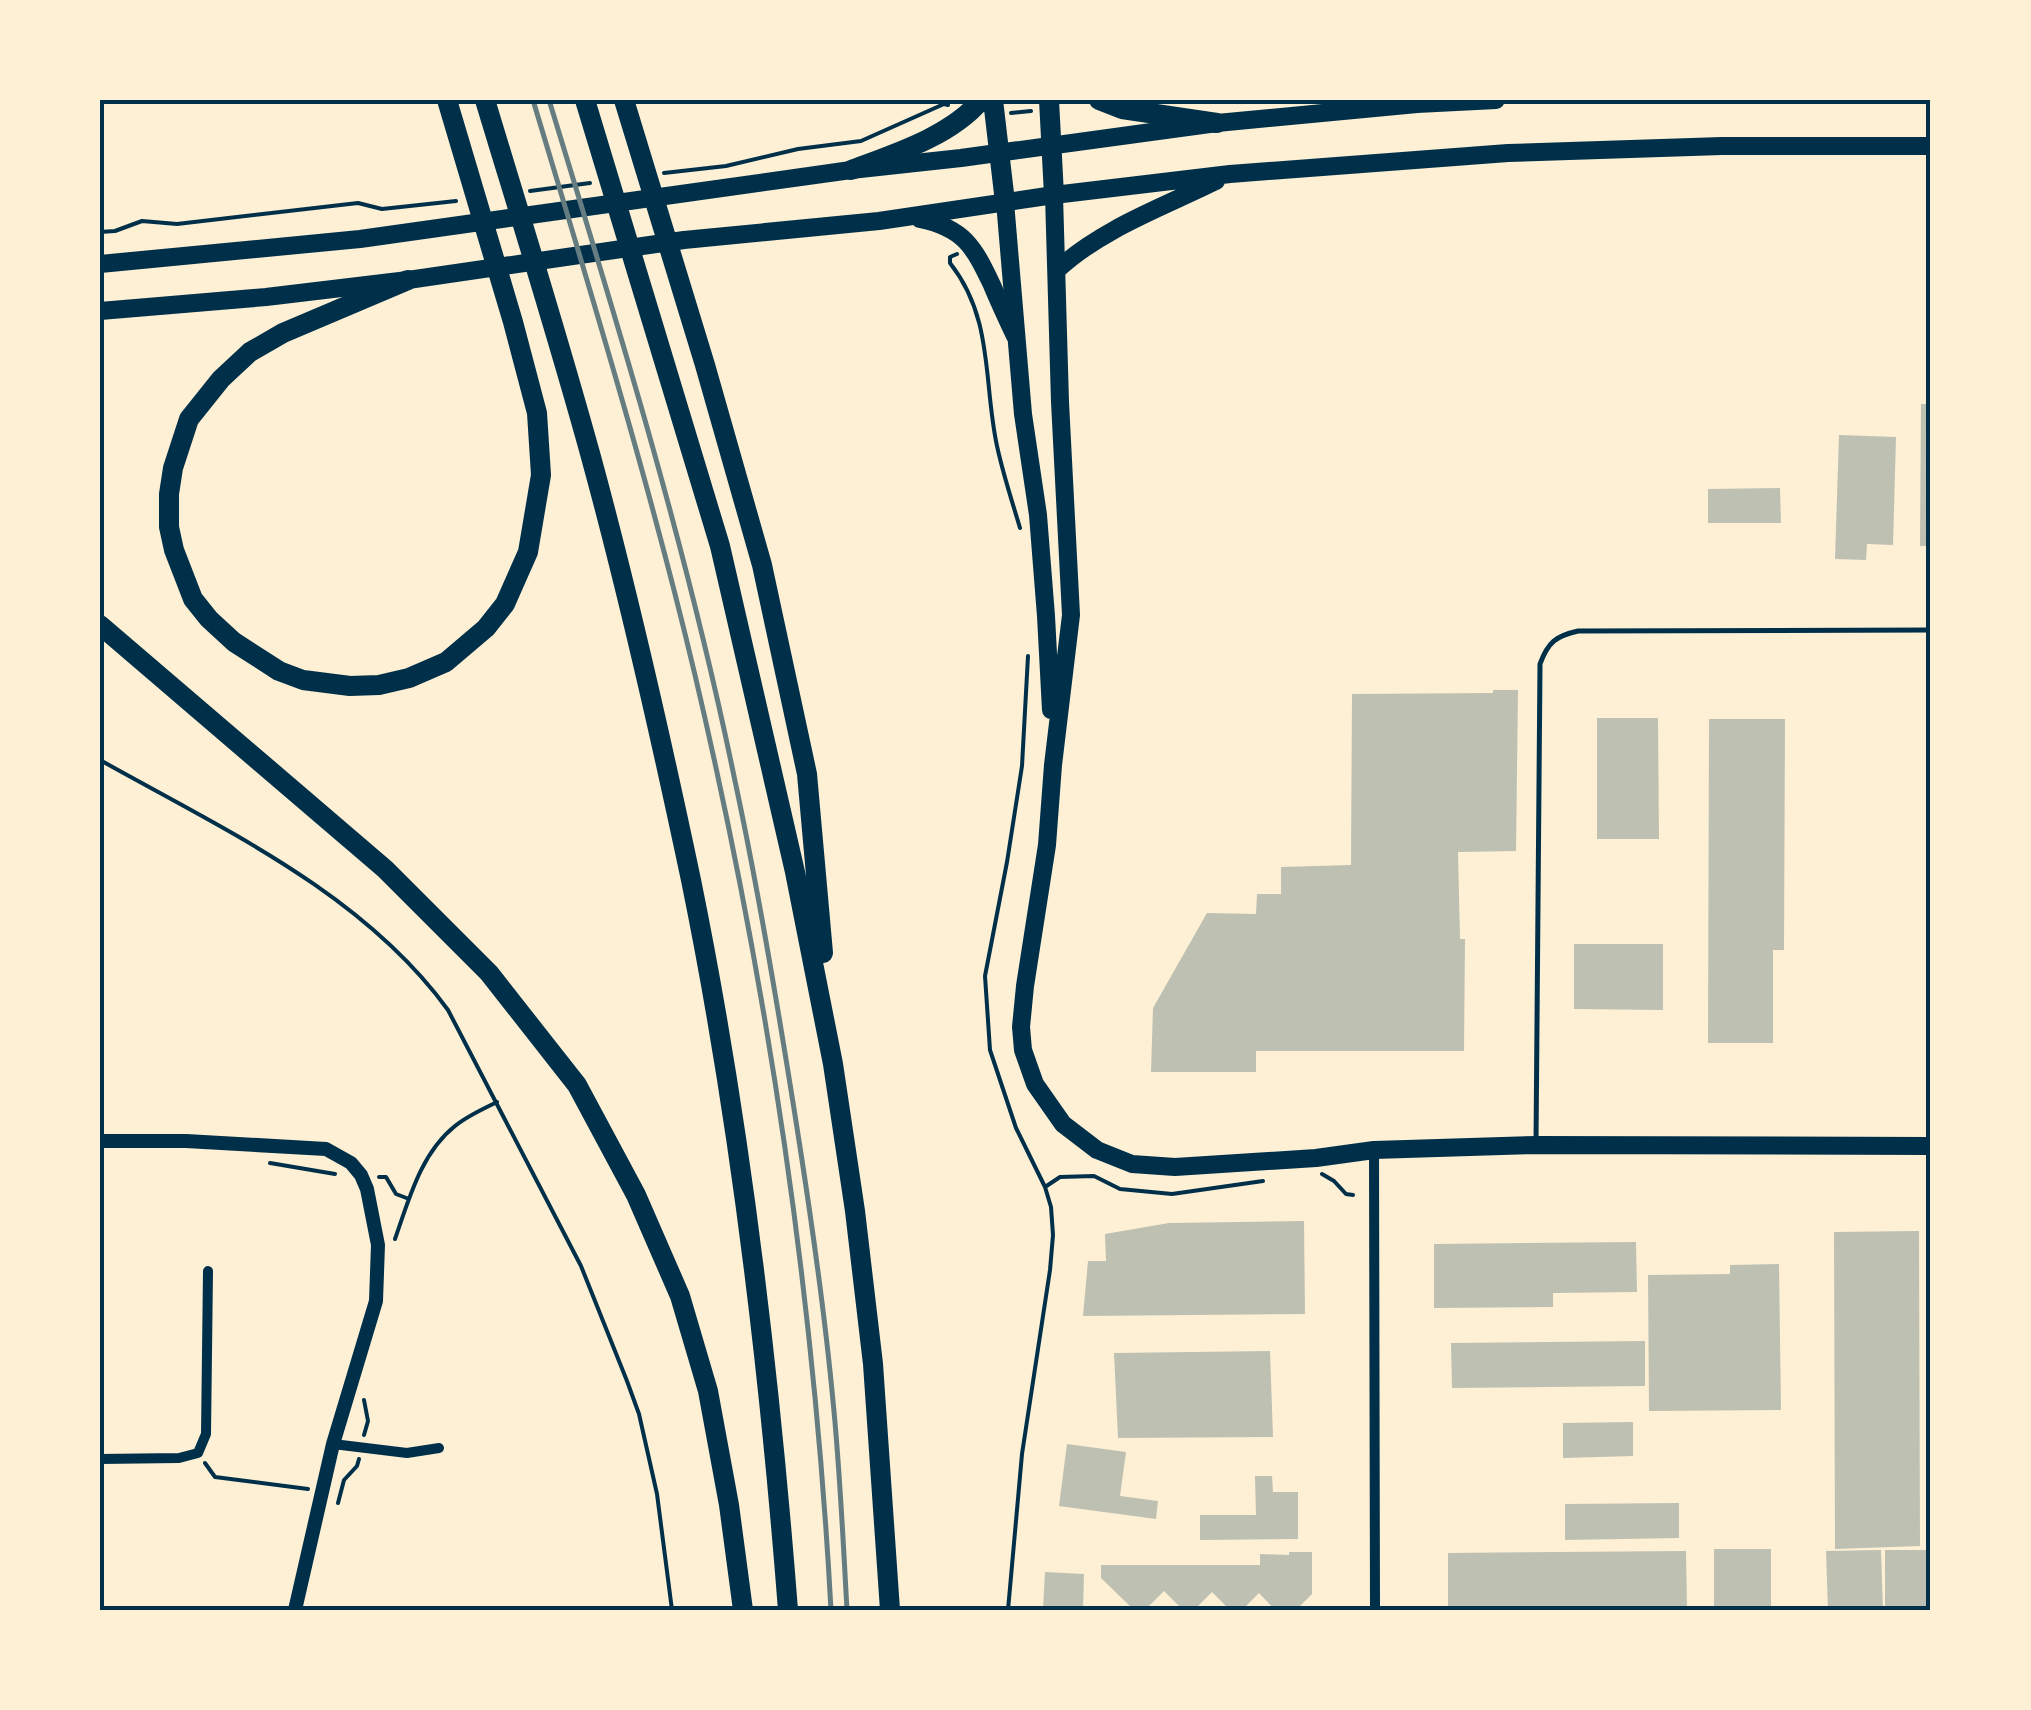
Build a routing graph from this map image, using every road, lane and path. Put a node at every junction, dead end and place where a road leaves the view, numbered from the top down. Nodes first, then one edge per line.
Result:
1 (447, 100) edge
2 (485, 100) edge
3 (584, 100) edge
4 (624, 100) edge
5 (981, 100) edge
6 (994, 100) edge
7 (1049, 100) edge
8 (1099, 100) edge
9 (1496, 100) edge
10 (962, 118) junction
11 (1217, 123) junction
12 (1051, 146) junction
13 (1931, 146) edge
14 (999, 153) junction
15 (852, 170) junction
16 (662, 174) dead end
17 (1230, 174) junction
18 (606, 181) dead end
19 (530, 191) dead end
20 (1054, 195) junction
21 (456, 201) dead end
22 (1005, 202) junction
23 (907, 216) junction
24 (100, 232) edge
25 (100, 264) edge
26 (1057, 270) junction
27 (408, 280) junction
28 (100, 311) edge
29 (1015, 336) junction
30 (100, 625) edge
31 (1931, 630) edge
32 (100, 760) edge
33 (1053, 765) junction
34 (832, 1064) junction
35 (497, 1102) junction
36 (100, 1141) edge
37 (1536, 1145) junction
38 (1931, 1146) edge
39 (1374, 1150) junction
40 (266, 1163) dead end
41 (1320, 1173) dead end
42 (1265, 1181) dead end
43 (364, 1182) junction
44 (1045, 1187) dead end
45 (1353, 1195) dead end
46 (409, 1199) junction
47 (378, 1244) junction
48 (208, 1271) dead end
49 (368, 1385) dead end
50 (333, 1444) junction
51 (361, 1448) junction
52 (438, 1448) dead end
53 (198, 1453) junction
54 (100, 1459) edge
55 (322, 1491) junction
56 (335, 1514) dead end
57 (295, 1610) edge
58 (672, 1610) edge
59 (743, 1610) edge
60 (788, 1610) edge
61 (890, 1610) edge
62 (1375, 1610) edge

1 - 27 highway
2 - 60 highway
3 - 34 highway
4 - 34 highway
5 - 10 highway
6 - 14 highway
7 - 12 highway
8 - 11 highway
9 - 11 main road
10 - 15 highway
10 - 16 path
11 - 12 main road
12 - 14 main road
12 - 20 highway
13 - 17 main road
14 - 15 main road
14 - 22 highway
15 - 25 main road
17 - 20 main road
17 - 26 main road
18 - 19 path
20 - 22 main road
20 - 26 main road
21 - 24 path
22 - 23 main road
22 - 29 main road
23 - 27 main road
23 - 29 main road
26 - 33 main road
27 - 28 main road
29 - 33 main road
30 - 59 highway
31 - 37 lane
32 - 35 path
33 - 39 main road
34 - 61 highway
35 - 46 path
35 - 58 path
36 - 43 street
37 - 38 main road
37 - 39 main road
39 - 62 street
40 - 43 path
41 - 45 path
42 - 44 path
43 - 46 path
43 - 47 street
46 - 47 path
47 - 50 street
48 - 53 street
49 - 51 path
50 - 51 street
50 - 55 street
51 - 52 street
51 - 56 path
53 - 54 street
53 - 55 path
55 - 57 street

